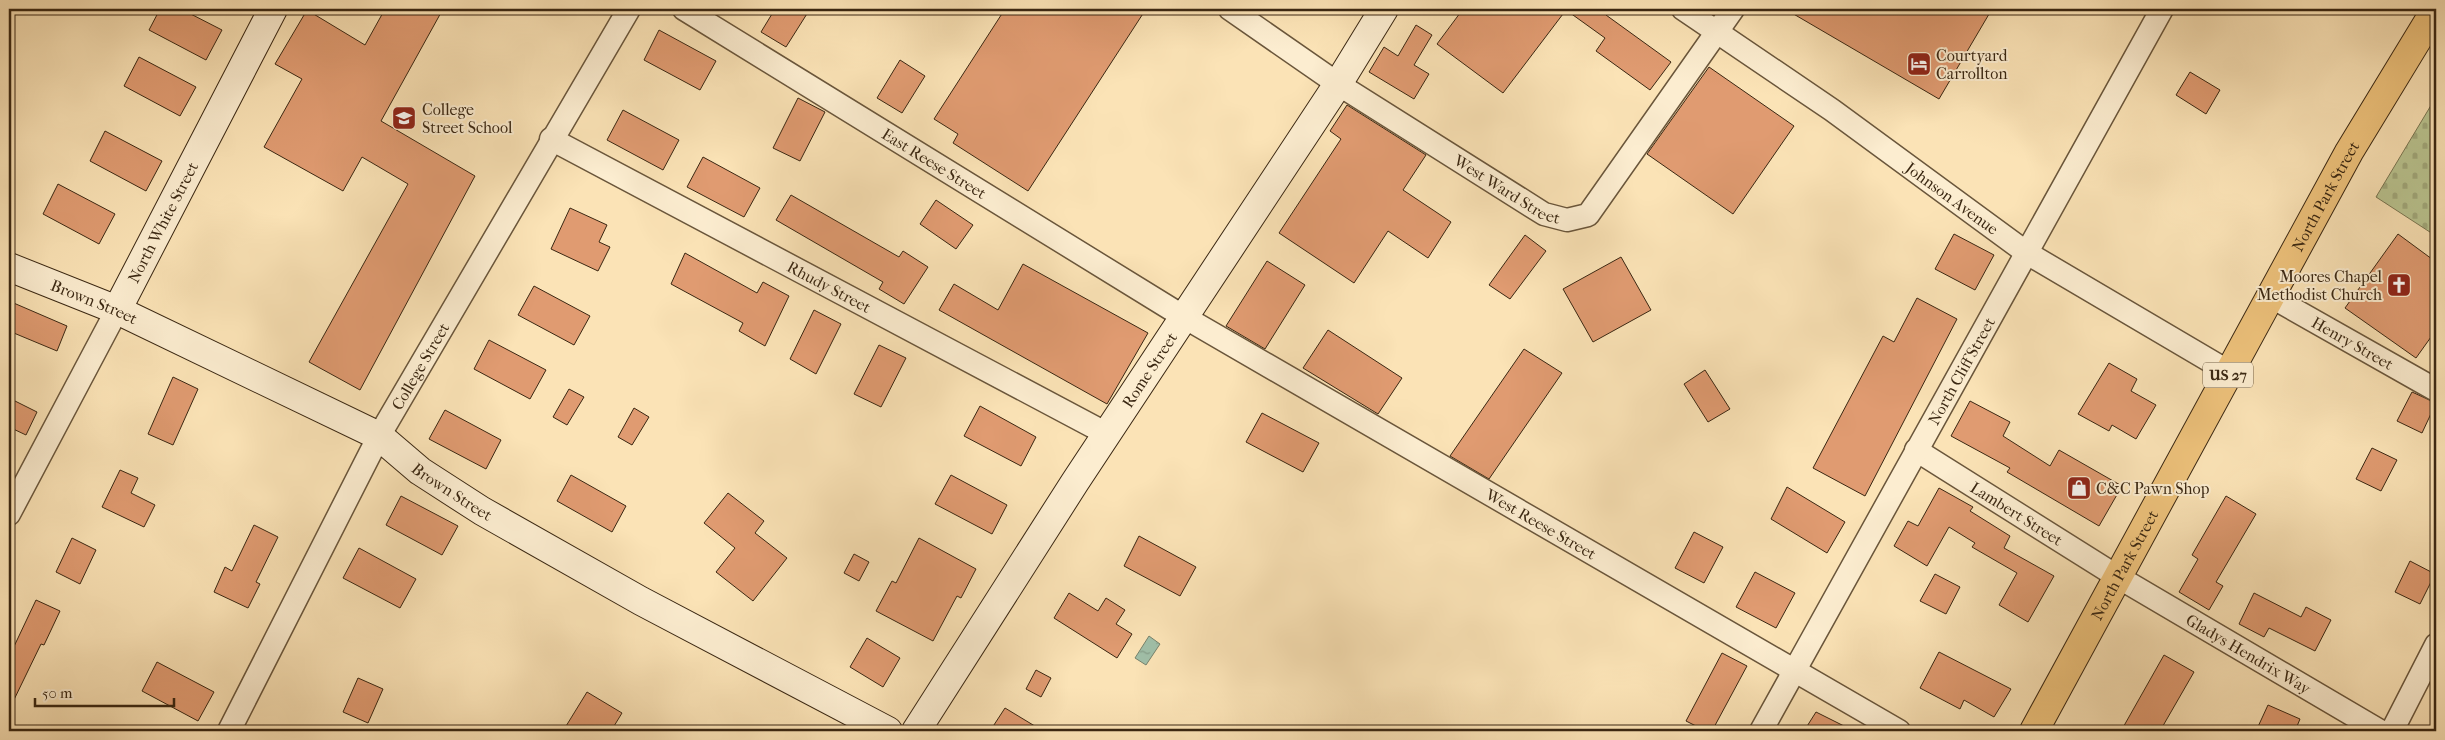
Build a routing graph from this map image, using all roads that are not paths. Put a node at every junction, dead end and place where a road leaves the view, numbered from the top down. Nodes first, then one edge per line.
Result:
1 (273, 9) edge
2 (629, 9) edge
3 (684, 9) edge
4 (1230, 9) edge
5 (1384, 9) edge
6 (1683, 9) edge
7 (1733, 9) edge
8 (2162, 9) edge
9 (2436, 9) edge
10 (1716, 33) junction
11 (1338, 84) junction
12 (551, 139) junction
13 (2027, 253) junction
14 (9, 267) edge
15 (2270, 296) junction
16 (117, 310) junction
17 (1184, 317) junction
18 (2229, 372) junction
19 (2436, 390) edge
20 (1106, 434) junction
21 (379, 436) junction
22 (1916, 450) junction
23 (9, 514) edge
24 (2118, 577) junction
25 (2436, 645) edge
26 (1794, 672) junction
27 (229, 731) edge
28 (888, 731) edge
29 (916, 731) edge
30 (1762, 731) edge
31 (1900, 731) edge
32 (2034, 731) edge
33 (2380, 731) edge
34 (2392, 731) edge

1 - 16 street, North White Street
2 - 12 street, College Street
3 - 17 street, East Reese Street
4 - 11 street, West Ward Street
5 - 11 street, Rome Street
6 - 10 street, Johnson Avenue
7 - 10 street, West Ward Street
8 - 13 street, North Cliff Street
9 - 15 main road, North Park Street / US 27
10 - 11 street, West Ward Street
10 - 13 street, Johnson Avenue
11 - 17 street, Rome Street
12 - 20 street, Rhudy Street
12 - 21 street, College Street
13 - 18 street, Johnson Avenue
13 - 22 street, North Cliff Street
14 - 16 street, Brown Street
15 - 18 main road, North Park Street / US 27
15 - 19 street, Henry Street
16 - 21 street, Brown Street
16 - 23 street, North White Street
17 - 20 street, Rome Street
17 - 26 street, West Reese Street
18 - 24 main road, North Park Street / US 27
20 - 29 street, Rome Street
21 - 27 street, College Street
21 - 28 street, Brown Street
22 - 24 street, Lambert Street
22 - 26 street, North Cliff Street
24 - 32 main road, North Park Street / US 27
24 - 33 street, Gladys Hendrix Way
25 - 34 street
26 - 30 street, North Cliff Street
26 - 31 street, West Reese Street

